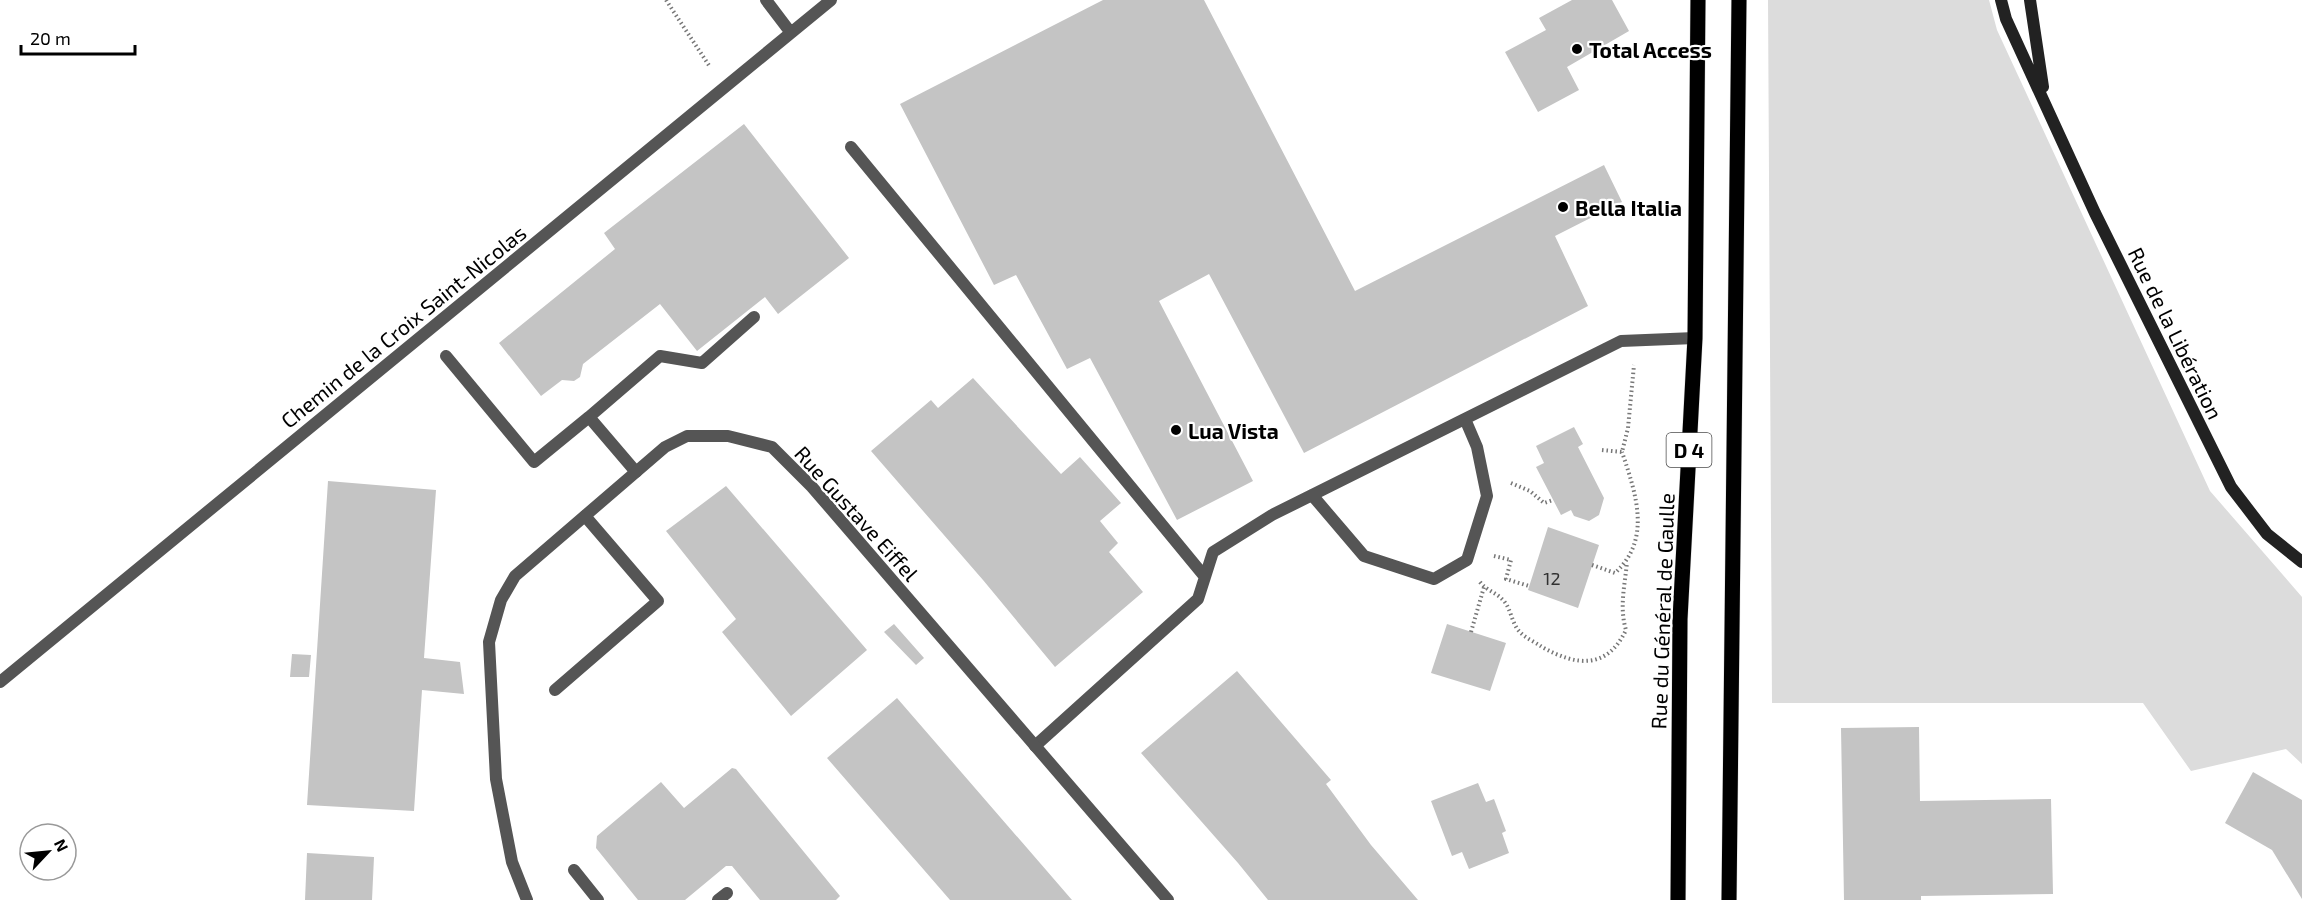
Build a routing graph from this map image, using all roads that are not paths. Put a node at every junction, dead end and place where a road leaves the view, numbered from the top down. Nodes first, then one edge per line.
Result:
1 (766, 0) edge
2 (831, 0) edge
3 (1698, 0) edge
4 (1739, 0) edge
5 (2001, 0) edge
6 (2030, 0) edge
7 (791, 33) junction
8 (2045, 100) junction
9 (851, 147) dead end
10 (754, 317) dead end
11 (1695, 338) junction
12 (446, 356) dead end
13 (589, 417) junction
14 (1465, 419) junction
15 (636, 472) junction
16 (1312, 495) junction
17 (585, 516) junction
18 (2302, 562) edge
19 (1205, 577) junction
20 (0, 682) edge
21 (555, 690) dead end
22 (1035, 746) junction
23 (574, 870) dead end
24 (527, 900) edge
25 (598, 900) edge
26 (1168, 900) edge
27 (1678, 900) edge
28 (1729, 900) edge

1 - 7 street
2 - 7 street, Chemin de la Croix Saint-Nicolas
3 - 11 main road, Rue du Général de Gaulle / D 4
4 - 28 main road, D 4
5 - 8 main road, Rue de la Libération
6 - 8 main road, Rue de la Libération
7 - 20 street, Chemin de la Croix Saint-Nicolas
8 - 18 main road, Rue de la Libération
9 - 19 street
10 - 13 street
11 - 14 street
11 - 27 main road, Rue du Général de Gaulle / D 4
12 - 13 street
13 - 15 street
14 - 16 street
14 - 16 street
15 - 17 street, Rue Gustave Eiffel
15 - 22 street, Rue Gustave Eiffel
16 - 19 street
17 - 21 street
17 - 24 street, Rue Gustave Eiffel
19 - 22 street
22 - 26 street, Rue Gustave Eiffel
23 - 25 street

